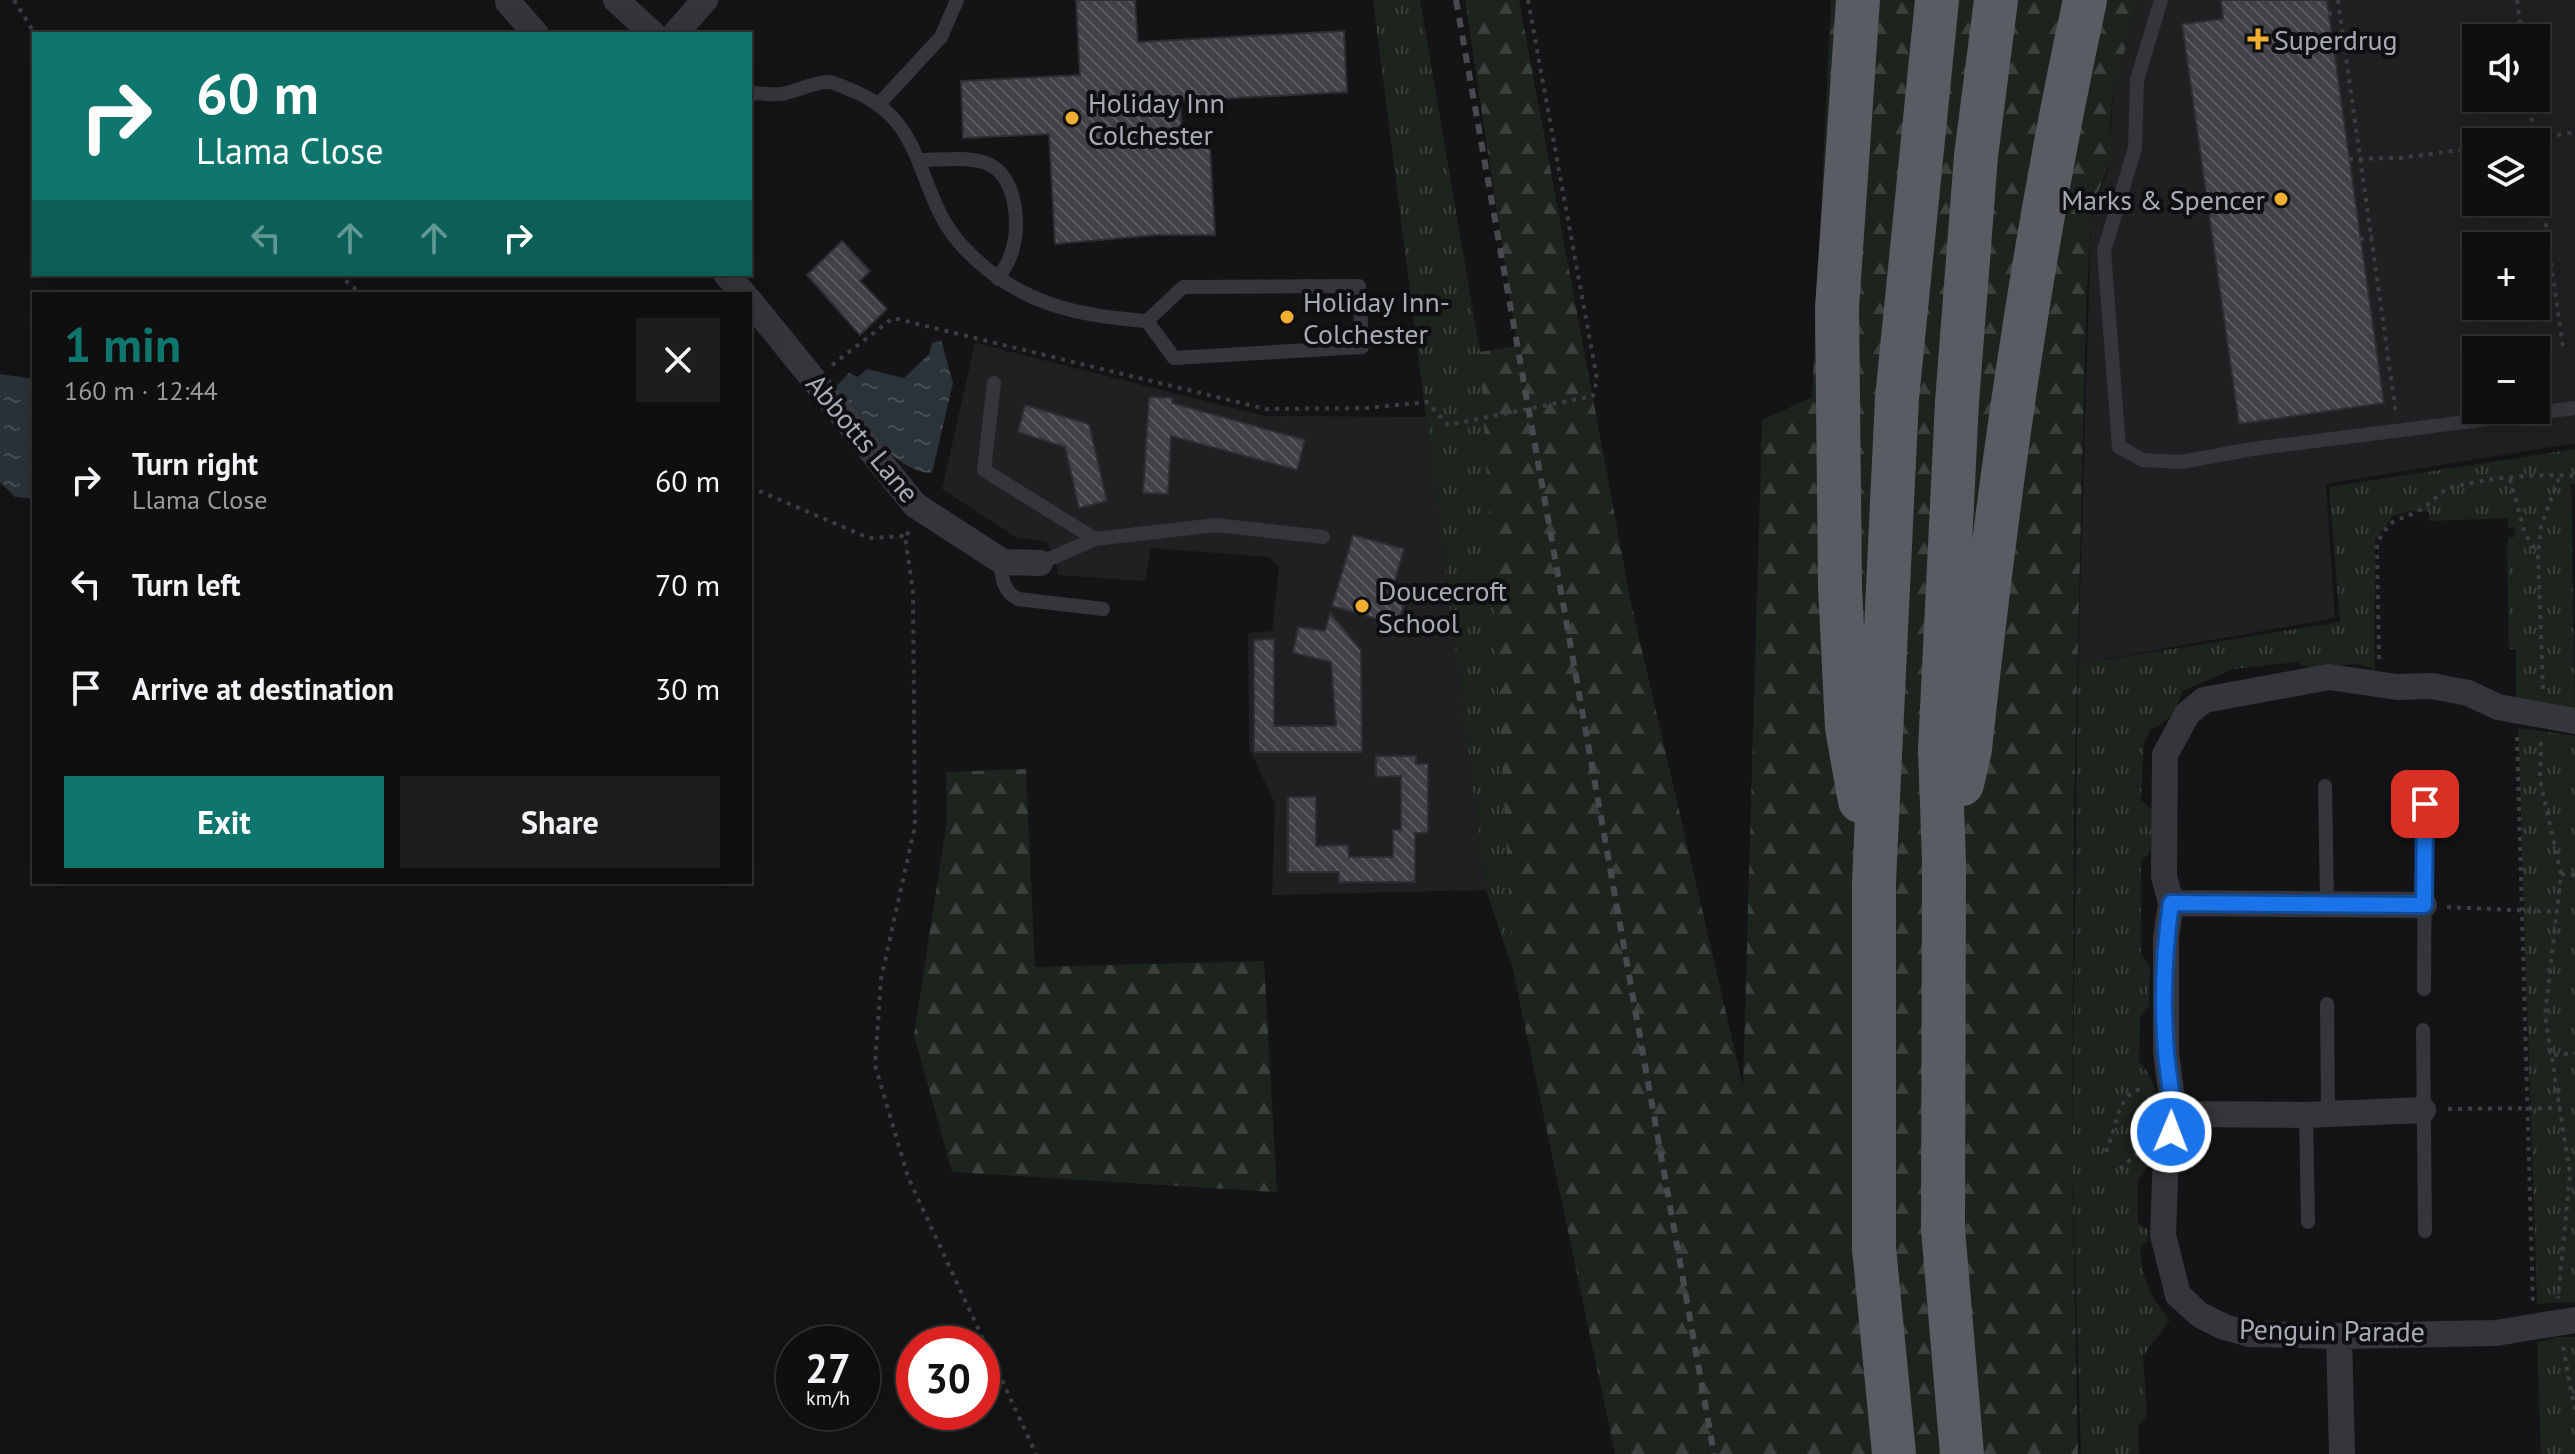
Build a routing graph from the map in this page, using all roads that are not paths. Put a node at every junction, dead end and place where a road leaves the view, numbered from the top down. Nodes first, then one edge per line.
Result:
1 (705, 0) edge
2 (957, 0) edge
3 (1858, 0) edge
4 (1937, 0) edge
5 (1996, 0) edge
6 (2085, 0) edge
7 (2161, 0) edge
8 (508, 2) edge
9 (534, 32) edge
10 (677, 32) edge
11 (752, 93) edge
12 (878, 105) junction
13 (918, 160) junction
14 (728, 276) edge
15 (998, 279) junction
16 (742, 292) edge
17 (752, 303) edge
18 (1147, 321) junction
19 (994, 383) dead end
20 (2575, 408) edge
21 (1323, 537) dead end
22 (1095, 539) junction
23 (1000, 560) junction
24 (1040, 563) joint
25 (1103, 609) dead end
26 (2575, 721) edge
27 (2325, 786) dead end
28 (2425, 804) dead end
29 (1944, 861) junction
30 (1874, 882) junction
31 (2327, 902) junction
32 (2171, 903) junction
33 (2424, 905) junction
34 (2424, 989) dead end
35 (2327, 1004) dead end
36 (2423, 1030) dead end
37 (2423, 1110) junction
38 (2174, 1114) junction
39 (2317, 1114) junction
40 (2308, 1222) dead end
41 (2425, 1231) dead end
42 (2568, 1321) edge
43 (2339, 1336) junction
44 (1894, 1454) edge
45 (1962, 1454) edge
46 (2342, 1454) edge

1 - 10 street
2 - 12 lane
3 - 30 highway
4 - 30 highway
5 - 29 highway
6 - 29 highway
7 - 20 lane
8 - 9 street
11 - 12 lane
12 - 13 lane
13 - 15 lane
13 - 15 lane
14 - 16 street
15 - 18 lane
17 - 23 street, Abbotts Lane
18 - 18 lane
19 - 22 lane
21 - 22 lane
22 - 24 lane
23 - 24 street, Abbotts Lane
23 - 25 lane
26 - 32 street, Penguin Parade
27 - 31 lane
28 - 33 lane
29 - 45 highway
30 - 44 highway
31 - 32 street
31 - 33 street
32 - 38 street, Penguin Parade
33 - 34 lane
35 - 39 lane
36 - 37 lane
37 - 39 street
37 - 41 lane
38 - 39 street
38 - 43 street, Penguin Parade
39 - 40 lane
42 - 43 street, Penguin Parade
43 - 46 street

